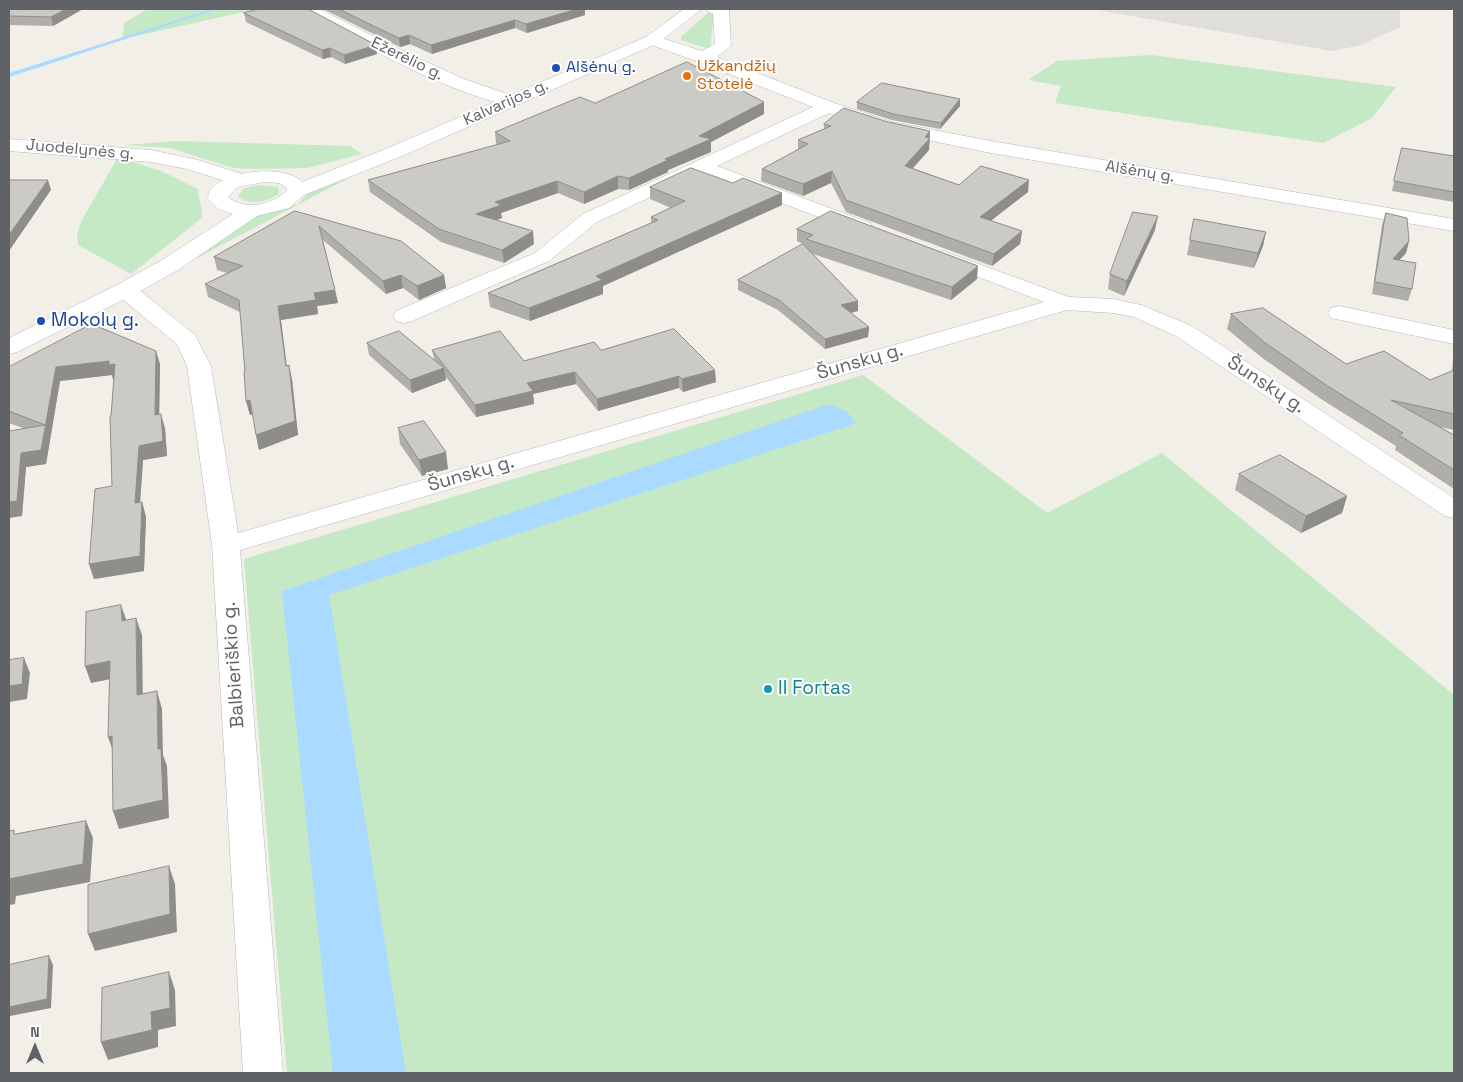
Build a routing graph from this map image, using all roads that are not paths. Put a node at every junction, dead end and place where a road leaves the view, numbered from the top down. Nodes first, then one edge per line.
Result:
1 (308, 9) edge
2 (694, 9) edge
3 (714, 9) edge
4 (652, 40) junction
5 (702, 57) junction
6 (510, 101) junction
7 (828, 107) junction
8 (9, 145) edge
9 (151, 156) junction
10 (703, 167) junction
11 (242, 180) junction
12 (291, 185) junction
13 (222, 196) junction
14 (254, 210) junction
15 (1454, 225) edge
16 (885, 235) edge
17 (928, 251) edge
18 (170, 265) junction
19 (126, 290) junction
20 (1066, 303) junction
21 (1339, 313) dead end
22 (404, 316) dead end
23 (1454, 336) edge
24 (9, 347) edge
25 (1454, 510) edge
26 (226, 545) junction
27 (263, 1073) edge

1 - 6 street, Ežerėlio g.
2 - 4 street, Kalvarijos g.
3 - 5 street
4 - 5 street, Alšėnų g.
4 - 6 street, Kalvarijos g.
5 - 7 street, Alšėnų g.
6 - 12 street, Kalvarijos g.
7 - 10 street
7 - 15 street, Alšėnų g.
8 - 9 street, Juodelynės g.
9 - 11 street, Juodelynės g.
9 - 13 street, Juodelynės g.
10 - 16 street
10 - 22 street
11 - 12 street
11 - 13 street
12 - 14 street
13 - 14 street, Juodelynės g.
13 - 18 street
14 - 18 street
17 - 20 street
18 - 19 street
19 - 24 street
19 - 26 street, Balbieriškio g.
20 - 25 street, Šunskų g.
20 - 26 street, Šunskų g.
21 - 23 street
26 - 27 street, Balbieriškio g.

